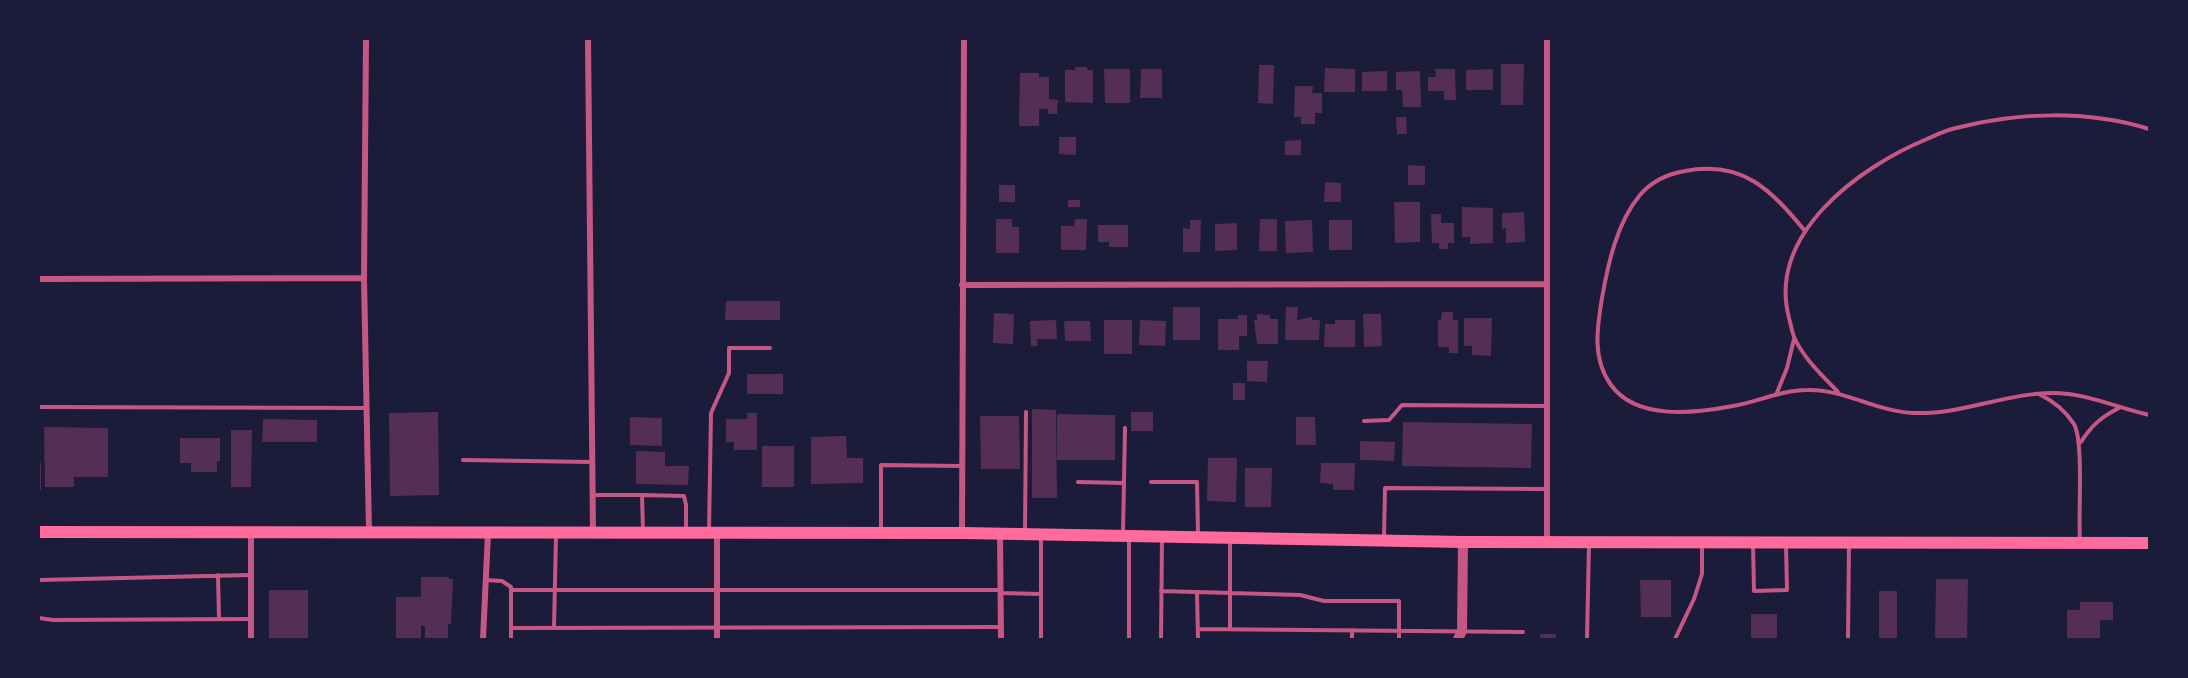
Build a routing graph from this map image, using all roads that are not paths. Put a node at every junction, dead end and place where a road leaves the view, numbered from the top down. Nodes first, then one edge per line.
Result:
1 (366, 39) edge
2 (588, 39) edge
3 (964, 39) edge
4 (1546, 39) edge
5 (2149, 129) edge
6 (1805, 231) junction
7 (364, 278) junction
8 (39, 279) edge
9 (1546, 284) junction
10 (962, 285) junction
11 (1795, 339) junction
12 (770, 348) dead end
13 (1838, 392) junction
14 (2038, 393) junction
15 (1776, 396) junction
16 (1546, 406) junction
17 (39, 407) edge
18 (365, 408) junction
19 (2120, 408) junction
20 (1026, 412) dead end
21 (2149, 415) edge
22 (1364, 421) dead end
23 (1125, 428) dead end
24 (2080, 443) junction
25 (463, 460) dead end
26 (593, 462) junction
27 (962, 466) junction
28 (1077, 482) dead end
29 (1124, 483) junction
30 (1151, 483) dead end
31 (1547, 489) junction
32 (593, 495) junction
33 (642, 495) junction
34 (39, 532) edge
35 (251, 532) junction
36 (369, 532) junction
37 (556, 532) junction
38 (593, 532) junction
39 (643, 532) junction
40 (686, 532) junction
41 (713, 532) junction
42 (488, 533) junction
43 (881, 533) junction
44 (962, 533) junction
45 (1000, 534) junction
46 (1025, 534) junction
47 (1041, 535) junction
48 (1126, 536) junction
49 (1162, 537) junction
50 (1198, 538) junction
51 (1230, 538) junction
52 (1384, 541) junction
53 (1463, 542) junction
54 (1547, 543) junction
55 (1590, 543) junction
56 (1702, 543) junction
57 (1752, 543) junction
58 (1786, 543) junction
59 (1849, 543) junction
60 (2080, 543) junction
61 (2149, 543) edge
62 (218, 575) junction
63 (251, 575) junction
64 (39, 580) edge
65 (486, 580) junction
66 (511, 590) junction
67 (555, 590) junction
68 (717, 590) junction
69 (1161, 591) junction
70 (1000, 592) junction
71 (1197, 592) junction
72 (1230, 593) junction
73 (1041, 594) junction
74 (39, 618) edge
75 (219, 619) junction
76 (251, 619) junction
77 (1000, 627) junction
78 (511, 628) junction
79 (554, 628) junction
80 (717, 628) junction
81 (1230, 629) junction
82 (1198, 630) junction
83 (1352, 630) junction
84 (1399, 631) junction
85 (1522, 632) dead end
86 (1462, 636) edge
87 (251, 639) edge
88 (483, 639) edge
89 (511, 639) edge
90 (717, 639) edge
91 (1000, 639) edge
92 (1041, 639) edge
93 (1129, 639) edge
94 (1161, 639) edge
95 (1198, 639) edge
96 (1352, 639) edge
97 (1399, 639) edge
98 (1587, 639) edge
99 (1675, 639) edge
100 (1848, 639) edge

1 - 7 street
2 - 26 street
3 - 10 street
4 - 9 street
5 - 6 lane
6 - 11 lane
6 - 15 lane
7 - 8 street
7 - 18 street
9 - 10 street
9 - 16 street
10 - 27 street
11 - 13 lane
11 - 15 lane
12 - 41 lane
13 - 14 lane
13 - 15 lane
14 - 19 lane
14 - 24 lane
16 - 22 lane
16 - 31 street
17 - 18 lane
18 - 36 street
19 - 21 lane
19 - 24 lane
20 - 46 lane
23 - 29 lane
24 - 60 lane
25 - 26 lane
26 - 32 street
27 - 43 lane
27 - 44 street
28 - 29 lane
29 - 48 lane
30 - 50 lane
31 - 52 lane
31 - 54 street
32 - 33 lane
32 - 38 street
33 - 39 lane
33 - 40 lane
34 - 35 main road
35 - 36 main road
35 - 63 street
36 - 42 main road
37 - 38 main road
37 - 42 main road
37 - 67 lane
38 - 39 main road
39 - 40 main road
40 - 41 main road
41 - 43 main road
41 - 68 street
42 - 65 street
43 - 44 main road
44 - 45 main road
45 - 46 main road
45 - 70 street
46 - 47 main road
47 - 48 main road
47 - 73 lane
48 - 49 main road
48 - 93 lane
49 - 50 main road
49 - 69 lane
50 - 51 main road
51 - 52 main road
51 - 72 lane
52 - 53 main road
53 - 54 main road
53 - 86 street
54 - 55 main road
55 - 56 main road
55 - 98 lane
56 - 57 main road
56 - 99 lane
57 - 58 main road
57 - 58 lane
58 - 59 main road
59 - 60 main road
59 - 100 lane
60 - 61 main road
62 - 63 lane
62 - 64 lane
62 - 75 lane
63 - 76 street
65 - 66 lane
65 - 88 street
66 - 67 lane
66 - 78 lane
67 - 68 lane
67 - 79 lane
68 - 70 lane
68 - 80 street
69 - 71 lane
69 - 94 lane
70 - 73 lane
70 - 77 street
71 - 72 lane
71 - 82 lane
72 - 81 lane
72 - 84 lane
73 - 92 lane
74 - 75 lane
75 - 76 lane
76 - 87 street
77 - 80 lane
77 - 91 street
78 - 79 lane
78 - 89 lane
79 - 80 lane
80 - 90 street
81 - 82 lane
81 - 83 lane
82 - 95 lane
83 - 84 lane
83 - 96 lane
84 - 86 lane
84 - 97 lane
85 - 86 lane

